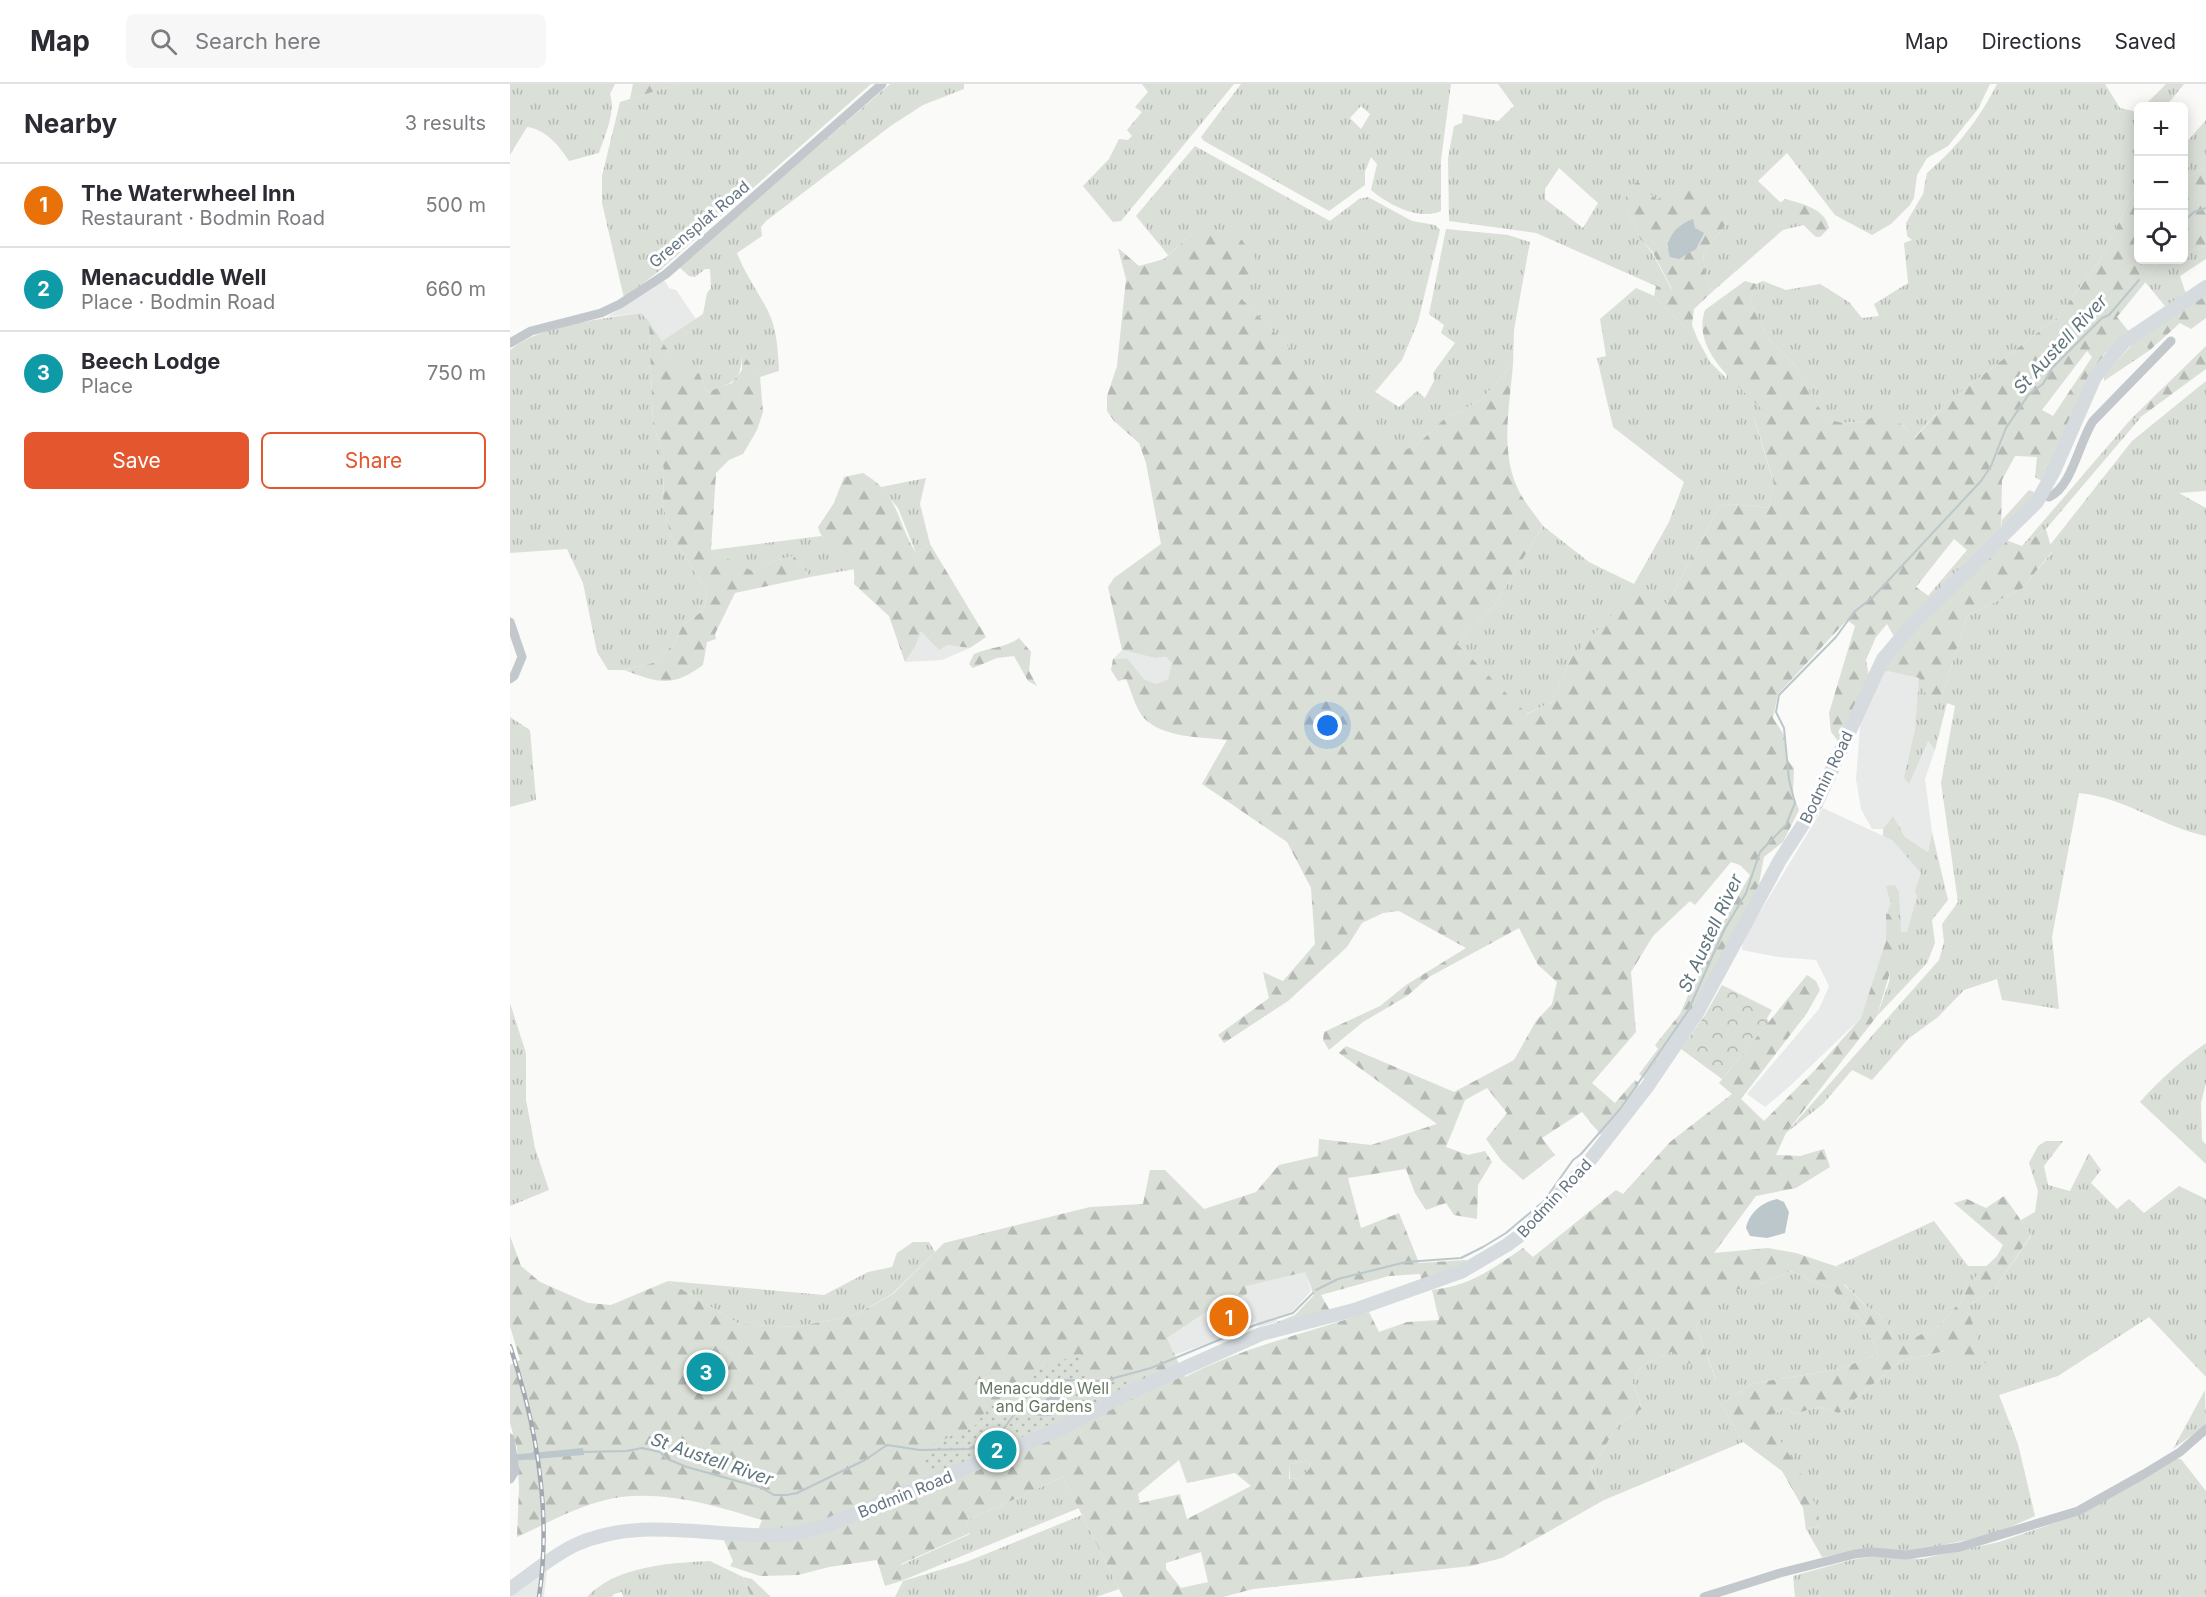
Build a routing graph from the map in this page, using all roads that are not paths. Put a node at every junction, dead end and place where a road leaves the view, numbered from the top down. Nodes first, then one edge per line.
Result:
1 (882, 84) edge
2 (2206, 287) edge
3 (2171, 340) dead end
4 (510, 343) edge
5 (2042, 494) junction
6 (510, 622) edge
7 (512, 677) edge
8 (2206, 1429) edge
9 (510, 1438) edge
10 (510, 1479) edge
11 (510, 1588) edge
12 (1704, 1597) edge

1 - 4 street, Greensplat Road
2 - 5 main road, Bodmin Road
3 - 5 street
5 - 11 main road, Bodmin Road
6 - 7 street
8 - 12 street
9 - 10 street

